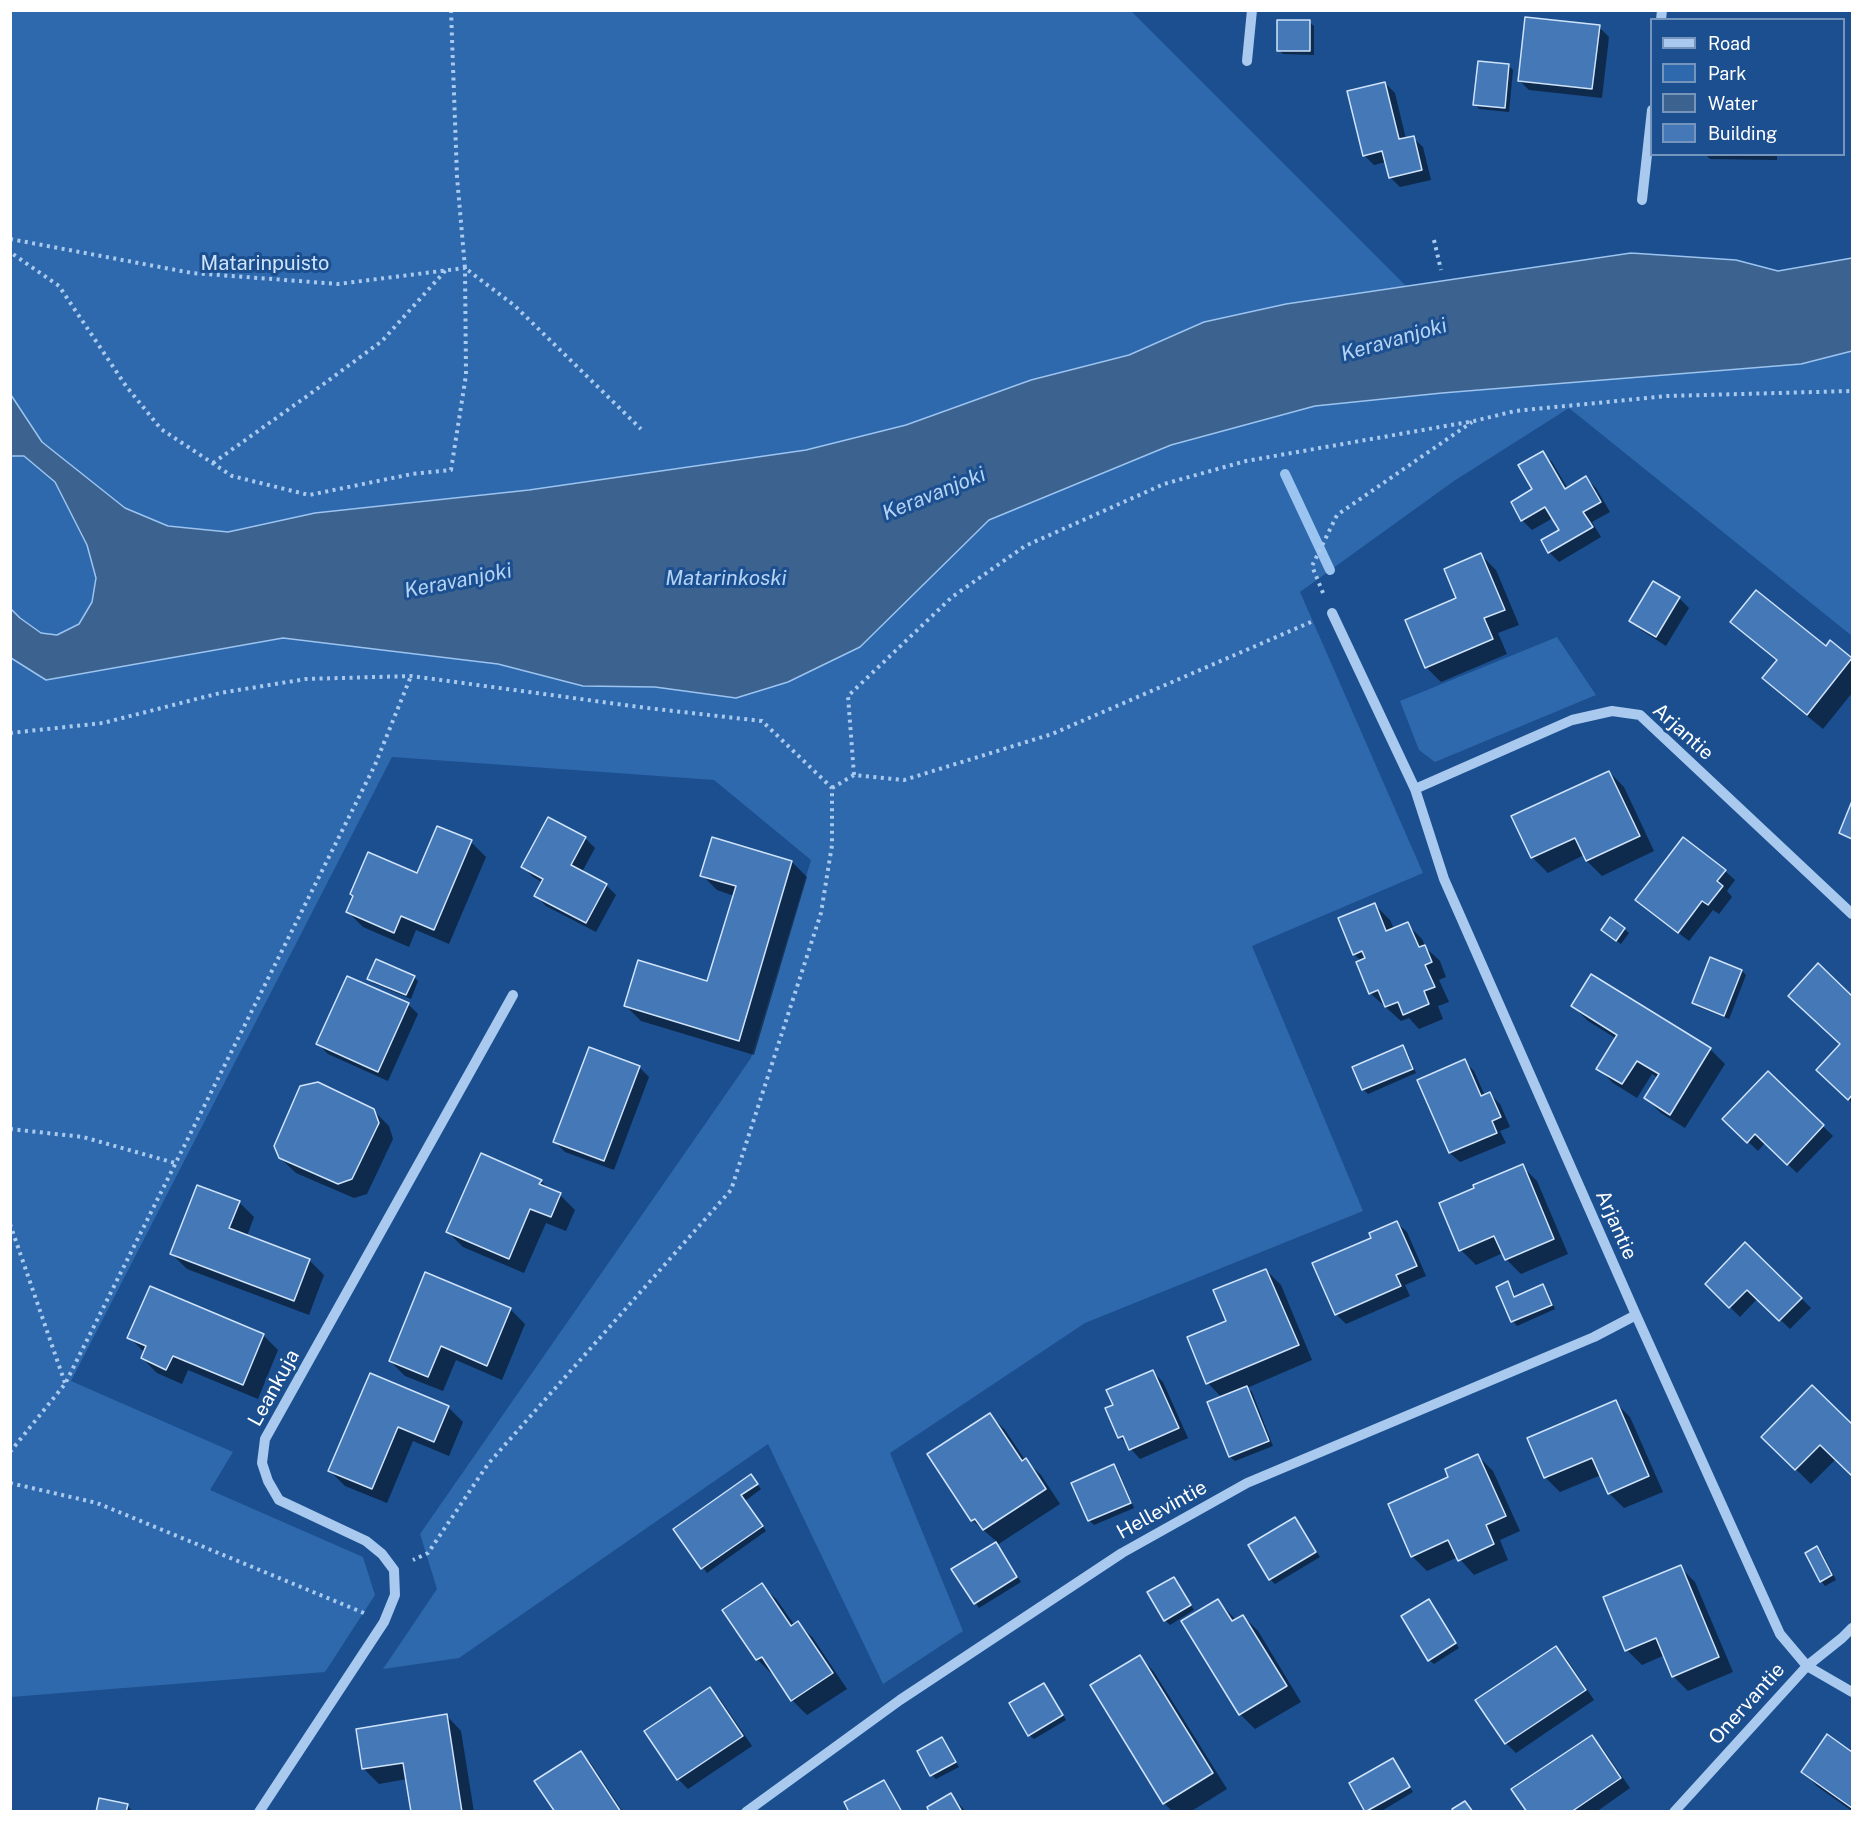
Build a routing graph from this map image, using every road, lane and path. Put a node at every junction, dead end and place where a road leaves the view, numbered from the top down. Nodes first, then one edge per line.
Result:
1 (452, 10) edge
2 (1252, 10) edge
3 (1246, 61) dead end
4 (1650, 128) edge
5 (1642, 200) dead end
6 (10, 238) edge
7 (1434, 240) dead end
8 (10, 252) edge
9 (465, 267) junction
10 (446, 270) junction
11 (1441, 270) dead end
12 (1852, 391) edge
13 (1474, 420) junction
14 (641, 429) dead end
15 (213, 463) junction
16 (1332, 612) junction
17 (411, 676) junction
18 (10, 733) edge
19 (855, 775) junction
20 (832, 788) junction
21 (1415, 789) junction
22 (1852, 915) edge
23 (513, 995) dead end
24 (10, 1129) edge
25 (175, 1163) junction
26 (10, 1224) edge
27 (1636, 1314) junction
28 (65, 1384) junction
29 (10, 1452) edge
30 (10, 1483) edge
31 (394, 1570) junction
32 (384, 1622) junction
33 (1852, 1628) edge
34 (1807, 1666) junction
35 (1852, 1692) edge
36 (259, 1812) edge
37 (746, 1812) edge
38 (1674, 1812) edge

1 - 9 path
2 - 3 street
4 - 5 street
6 - 10 path
7 - 11 path
8 - 15 path
9 - 10 path
9 - 14 path
9 - 15 path
10 - 15 path
12 - 13 path
13 - 16 path
13 - 19 path
16 - 19 path
16 - 21 street, Arjantie
17 - 18 path
17 - 20 path
17 - 25 path
19 - 20 path
20 - 31 path
21 - 22 street, Arjantie
21 - 27 street, Arjantie
23 - 31 street, Leankuja
24 - 25 path
25 - 28 path
26 - 28 path
27 - 34 street, Arjantie
27 - 37 street, Hellevintie
28 - 29 path
30 - 32 path
31 - 32 street
32 - 36 street
33 - 34 street, Onervantie
34 - 35 street, Arjantie
34 - 38 street, Onervantie

